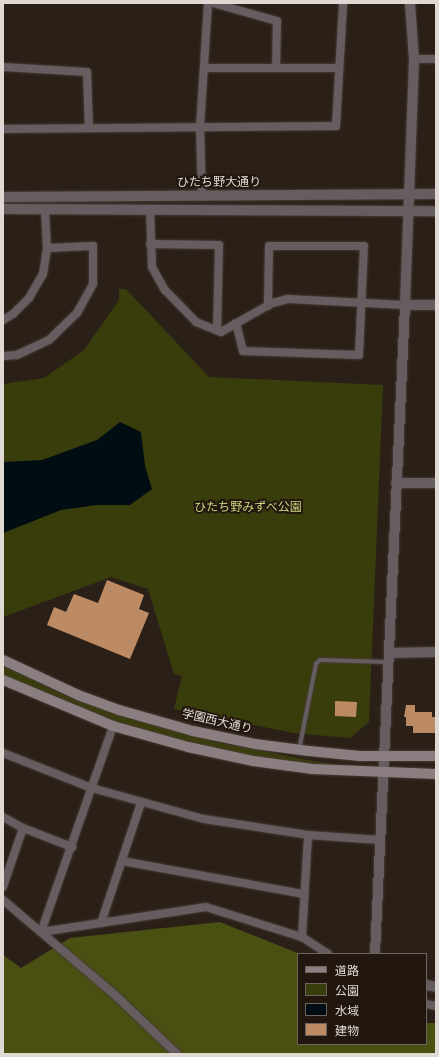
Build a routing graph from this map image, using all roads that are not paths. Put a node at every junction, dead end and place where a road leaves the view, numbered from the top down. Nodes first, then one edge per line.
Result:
1 (208, 3) edge
2 (213, 3) edge
3 (343, 3) edge
4 (410, 3) edge
5 (414, 59) junction
6 (436, 59) edge
7 (3, 67) edge
8 (204, 68) junction
9 (276, 68) junction
10 (339, 68) junction
11 (200, 127) junction
12 (88, 128) junction
13 (3, 129) edge
14 (408, 194) junction
15 (436, 194) edge
16 (3, 196) edge
17 (202, 196) junction
18 (3, 209) edge
19 (45, 209) junction
20 (150, 209) junction
21 (408, 211) junction
22 (436, 211) edge
23 (150, 244) junction
24 (47, 248) junction
25 (362, 303) junction
26 (405, 305) junction
27 (436, 305) edge
28 (268, 306) junction
29 (3, 318) edge
30 (236, 323) junction
31 (217, 330) junction
32 (3, 356) edge
33 (396, 483) junction
34 (436, 484) edge
35 (436, 652) edge
36 (390, 657) junction
37 (3, 660) edge
38 (3, 680) edge
39 (113, 726) junction
40 (299, 750) junction
41 (3, 753) edge
42 (436, 756) edge
43 (384, 757) junction
44 (384, 773) junction
45 (436, 774) edge
46 (92, 788) junction
47 (141, 803) junction
48 (3, 817) edge
49 (23, 828) junction
50 (308, 835) junction
51 (380, 840) junction
52 (72, 847) junction
53 (122, 861) junction
54 (3, 887) edge
55 (304, 894) junction
56 (3, 900) edge
57 (101, 923) junction
58 (41, 932) junction
59 (302, 937) junction
60 (326, 953) edge
61 (375, 953) edge
62 (177, 1054) edge

1 - 8 street
2 - 9 street
3 - 10 street
4 - 5 street
5 - 6 street
5 - 14 street
7 - 12 street
8 - 9 street
8 - 11 street
9 - 10 street
10 - 11 street
11 - 12 street
11 - 17 street
12 - 13 street
14 - 15 street, ひたち野大通り
14 - 17 street, ひたち野大通り
14 - 21 street
16 - 17 street, ひたち野大通り
18 - 19 street
19 - 20 street
19 - 24 street
20 - 21 street
20 - 23 street
21 - 22 street
21 - 26 street
23 - 31 street
23 - 31 street
24 - 29 street
24 - 32 street
25 - 26 street
25 - 28 street
25 - 28 street
25 - 30 street
26 - 27 street
26 - 33 street
28 - 30 street
30 - 31 street
33 - 34 street
33 - 36 street
35 - 36 street
36 - 40 lane
36 - 43 street
37 - 40 main road, 学園西大通り
38 - 39 main road
39 - 44 main road
39 - 46 street
40 - 43 main road, 学園西大通り
41 - 46 street
42 - 43 main road, 学園西大通り
43 - 44 street
44 - 45 main road
44 - 51 street
46 - 47 street
46 - 52 street
47 - 50 street
47 - 53 street
48 - 49 street
49 - 52 street
49 - 54 street
50 - 51 street
50 - 55 street
51 - 61 street
52 - 58 street
53 - 55 street
53 - 57 street
55 - 59 street
56 - 58 street
57 - 58 street
57 - 59 street
58 - 62 street
59 - 60 street

